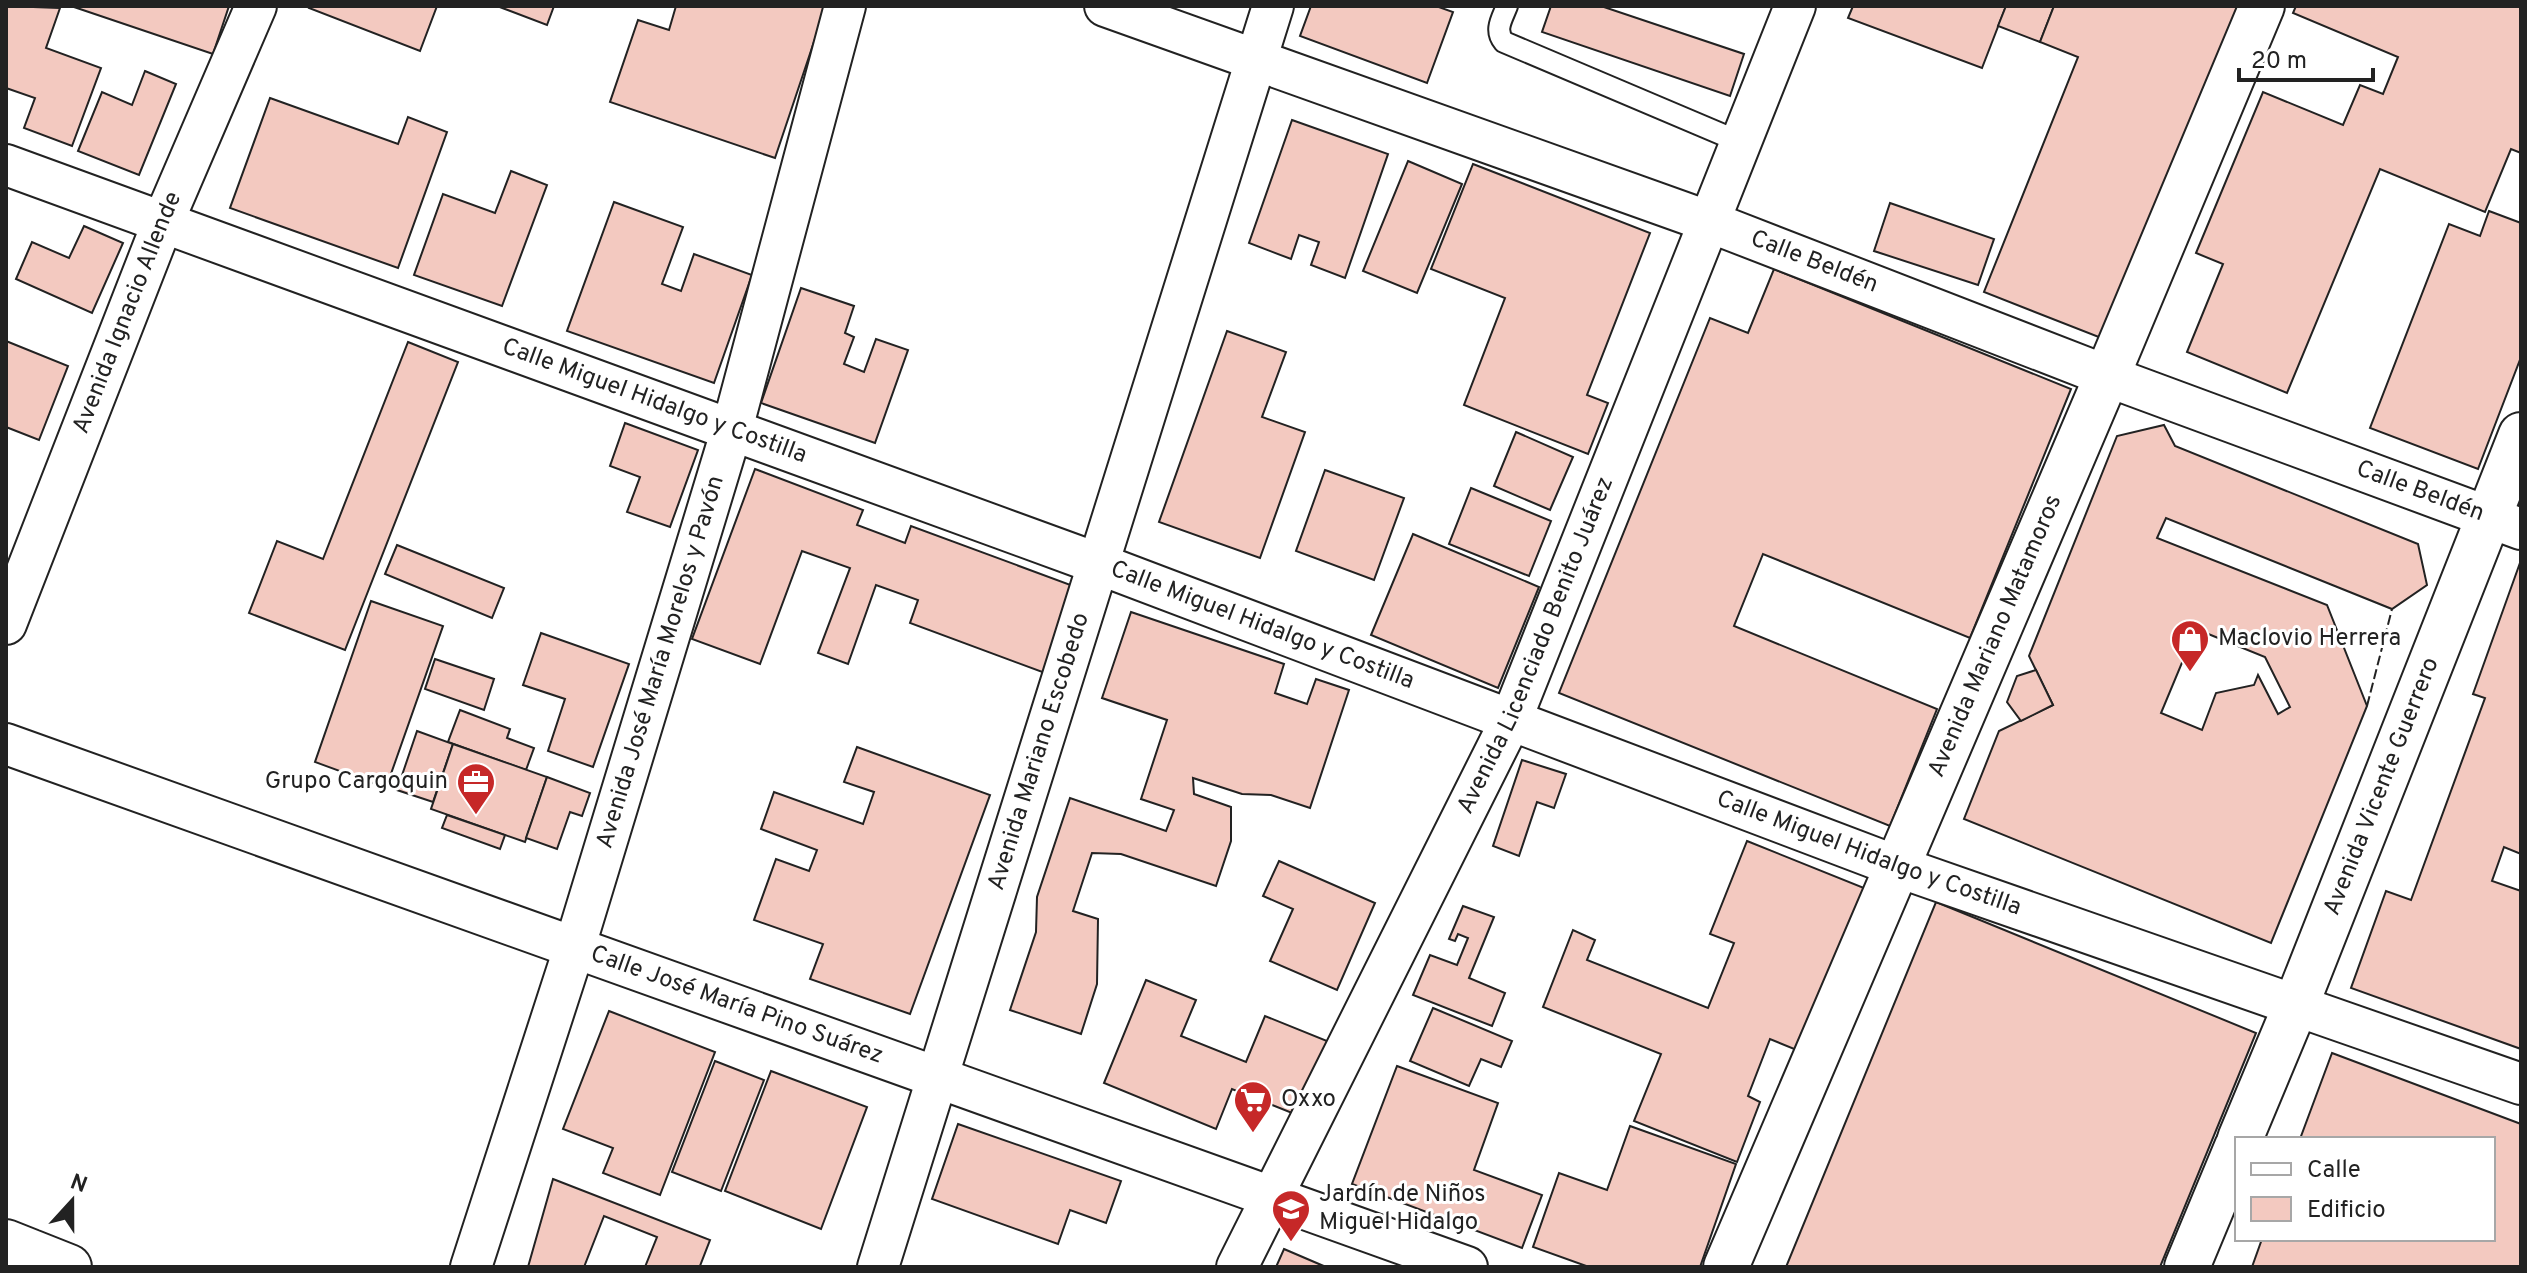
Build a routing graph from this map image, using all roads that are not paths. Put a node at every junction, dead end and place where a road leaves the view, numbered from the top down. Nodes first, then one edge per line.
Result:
1 (256, 6) edge
2 (845, 6) edge
3 (1105, 6) edge
4 (1273, 6) edge
5 (1507, 6) edge
6 (1795, 6) edge
7 (2262, 6) edge
8 (1257, 58) junction
9 (1740, 142) junction
10 (6, 165) edge
11 (163, 222) junction
12 (1710, 222) junction
13 (2107, 376) junction
14 (732, 429) junction
15 (2521, 435) edge
16 (2504, 523) edge
17 (1099, 564) junction
18 (6, 624) edge
19 (1511, 720) junction
20 (6, 744) edge
21 (1896, 866) junction
22 (574, 949) junction
23 (2296, 1005) junction
24 (937, 1078) junction
25 (2521, 1084) edge
26 (2241, 1137) edge
27 (2235, 1152) edge
28 (1272, 1198) junction
29 (6, 1242) edge
30 (69, 1267) edge
31 (471, 1267) edge
32 (878, 1267) edge
33 (1237, 1267) edge
34 (1467, 1267) edge
35 (1726, 1267) edge
36 (2187, 1267) edge

1 - 11 street, Avenida Ignacio Allende
2 - 14 street, Avenida José María Morelos y Pavón
3 - 8 street, Calle Beldén
4 - 8 street, Avenida Mariano Escobedo
5 - 9 lane
6 - 9 street, Avenida Licenciado Benito Juárez
7 - 13 main road, Avenida Mariano Matamoros
8 - 12 street, Calle Beldén
8 - 17 street, Avenida Mariano Escobedo
9 - 12 street, Avenida Licenciado Benito Juárez
10 - 11 street, Calle Miguel Hidalgo y Costilla
11 - 14 street, Calle Miguel Hidalgo y Costilla
11 - 18 street, Avenida Ignacio Allende
12 - 13 street, Calle Beldén
12 - 19 street, Avenida Licenciado Benito Juárez
13 - 16 street, Calle Beldén
13 - 21 main road, Avenida Mariano Matamoros
14 - 17 street, Calle Miguel Hidalgo y Costilla
14 - 22 street, Avenida José María Morelos y Pavón
15 - 16 main road, Avenida Vicente Guerrero
16 - 23 main road, Avenida Vicente Guerrero
17 - 19 street, Calle Miguel Hidalgo y Costilla
17 - 24 street, Avenida Mariano Escobedo
19 - 21 street, Calle Miguel Hidalgo y Costilla
19 - 28 street, Avenida Licenciado Benito Juárez
20 - 22 street, Calle José María Pino Suárez
21 - 23 street, Calle Miguel Hidalgo y Costilla
21 - 35 main road, Avenida Mariano Matamoros
22 - 24 street, Calle José María Pino Suárez
22 - 31 street, Avenida José María Morelos y Pavón
23 - 25 street, Calle Miguel Hidalgo y Costilla
23 - 26 main road, Avenida Vicente Guerrero
24 - 28 street, Calle José María Pino Suárez
24 - 32 street, Avenida Mariano Escobedo
27 - 36 main road
28 - 33 street, Avenida Licenciado Benito Juárez
28 - 34 street, Calle José María Pino Suárez
29 - 30 main road

